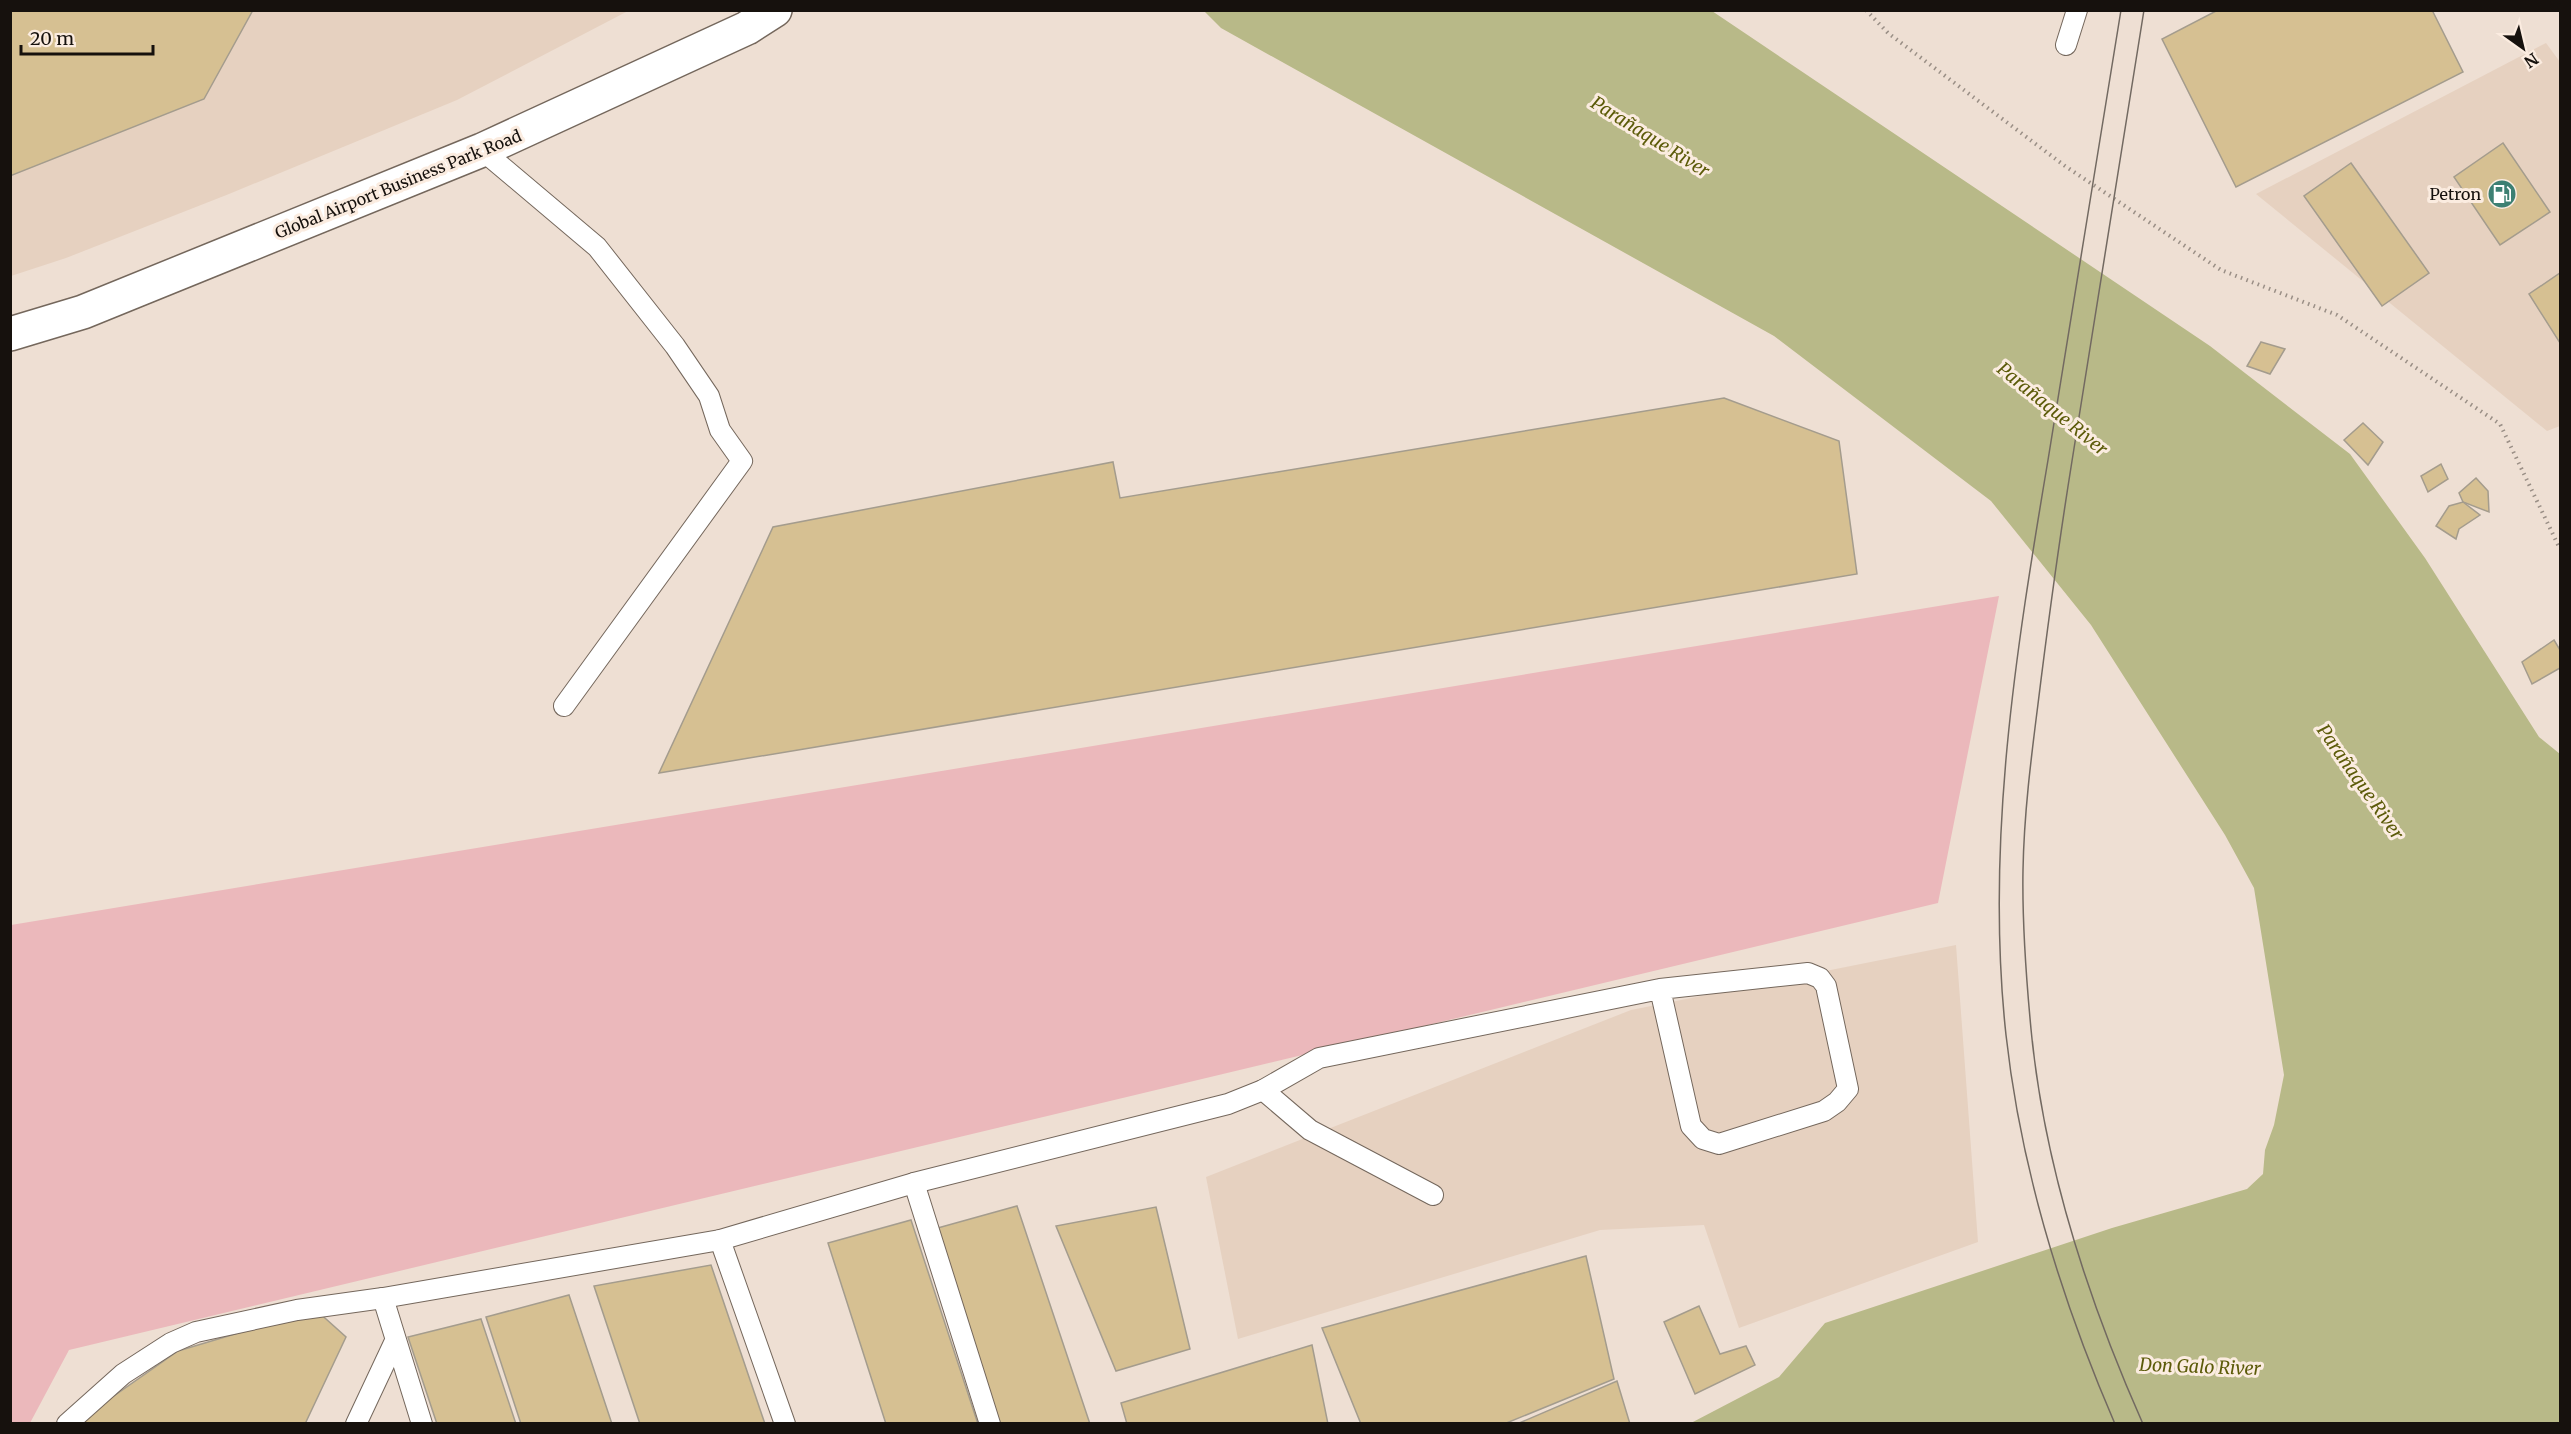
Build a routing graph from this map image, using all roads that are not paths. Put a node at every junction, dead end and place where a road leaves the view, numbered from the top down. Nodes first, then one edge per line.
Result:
1 (775, 10) edge
2 (2077, 10) edge
3 (2066, 45) dead end
4 (482, 150) junction
5 (10, 334) edge
6 (564, 706) dead end
7 (1660, 989) junction
8 (1263, 1090) junction
9 (914, 1183) junction
10 (1433, 1195) dead end
11 (720, 1240) junction
12 (382, 1298) junction
13 (395, 1341) junction
14 (67, 1424) edge
15 (356, 1424) edge
16 (422, 1424) edge
17 (785, 1424) edge
18 (990, 1424) edge

1 - 4 street, Global Airport Business Park Road
2 - 3 lane
4 - 5 street, Global Airport Business Park Road
4 - 6 lane
7 - 7 lane
7 - 8 lane
8 - 9 lane
8 - 10 lane
9 - 11 lane
9 - 18 lane
11 - 12 lane
11 - 17 lane
12 - 13 lane
12 - 14 lane
13 - 15 lane
13 - 16 lane

